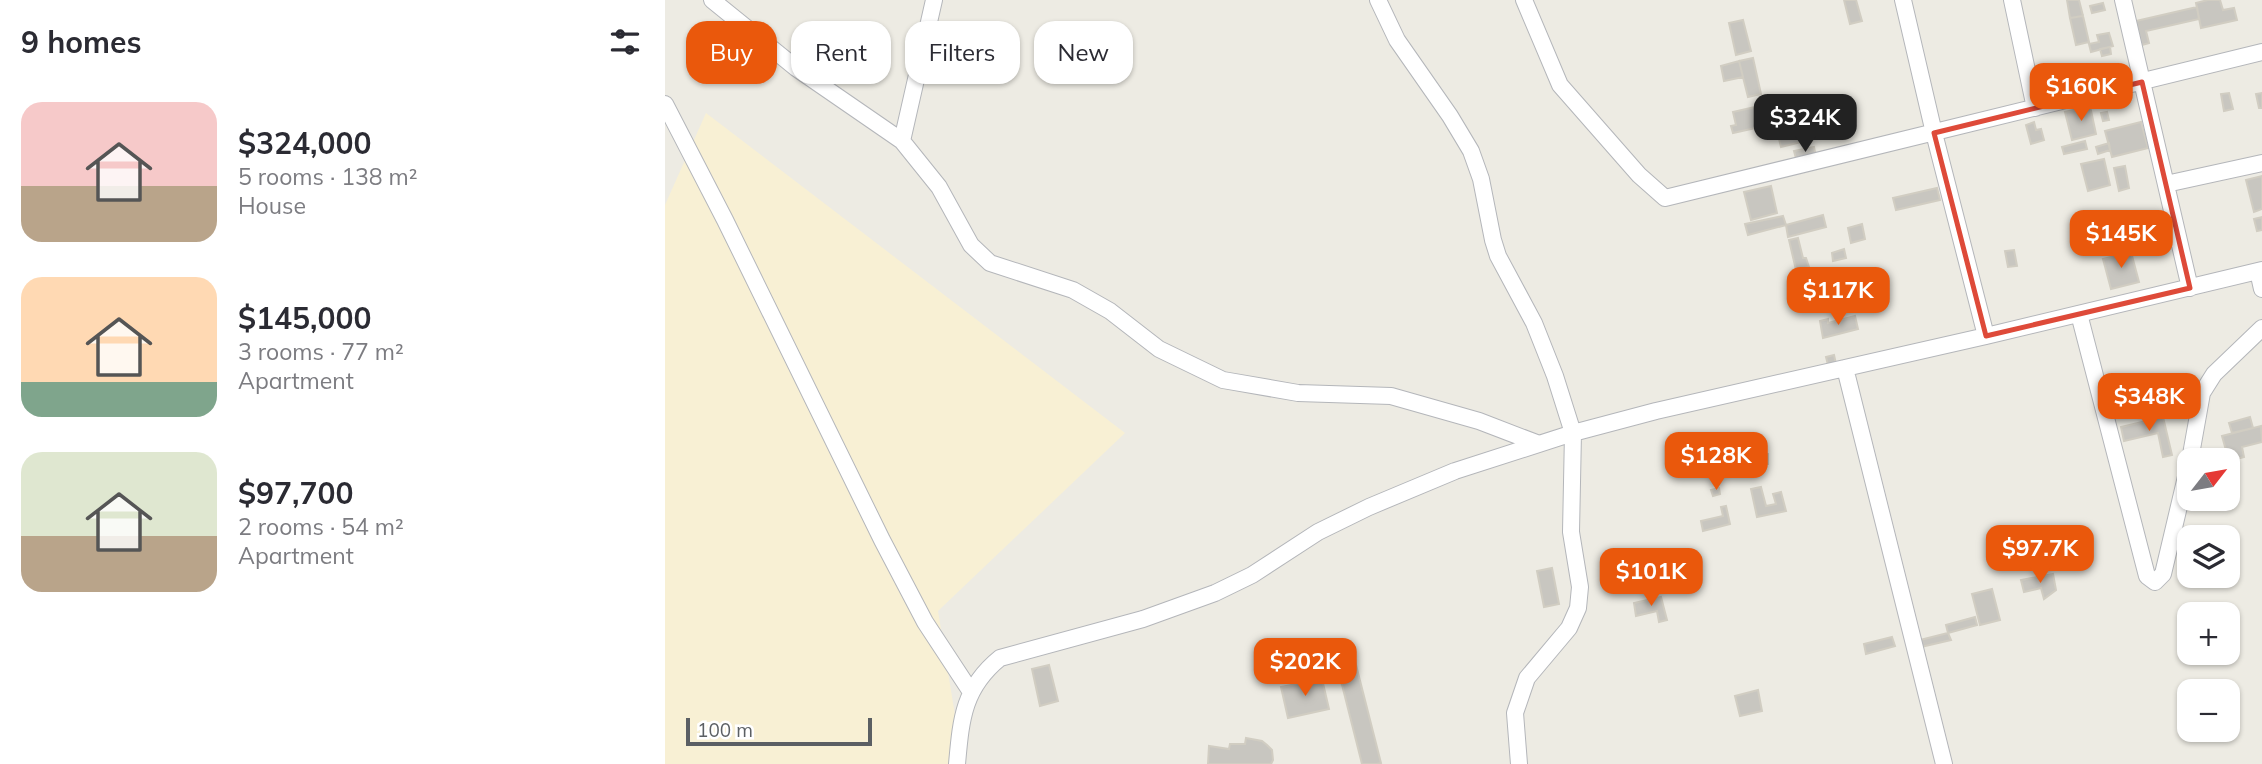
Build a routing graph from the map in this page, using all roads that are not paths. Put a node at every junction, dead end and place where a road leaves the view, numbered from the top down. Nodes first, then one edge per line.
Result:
1 (712, 0) edge
2 (934, 0) edge
3 (1378, 0) edge
4 (1524, 0) edge
5 (1903, 0) edge
6 (2012, 0) edge
7 (2123, 0) edge
8 (2262, 52) edge
9 (2142, 82) junction
10 (665, 104) edge
11 (2035, 108) junction
12 (1934, 133) junction
13 (902, 141) junction
14 (2262, 163) edge
15 (2166, 184) junction
16 (2260, 271) edge
17 (2190, 288) junction
18 (2262, 289) edge
19 (2079, 314) junction
20 (2262, 328) edge
21 (1986, 336) junction
22 (1845, 368) junction
23 (1573, 433) junction
24 (1539, 444) junction
25 (2192, 448) edge
26 (2178, 511) edge
27 (971, 692) junction
28 (957, 764) edge
29 (1519, 764) edge
30 (1944, 764) edge

1 - 13 street
2 - 13 street
3 - 23 street
4 - 12 street
5 - 12 street
6 - 11 street
7 - 9 street
8 - 9 street
9 - 11 street
9 - 15 street
10 - 27 street
11 - 12 street
12 - 21 street
13 - 24 street
14 - 15 street
15 - 17 street
16 - 17 street
16 - 18 street
17 - 19 street
19 - 21 street
19 - 26 street
20 - 25 street
21 - 22 street
22 - 23 street
22 - 30 street
23 - 24 street
23 - 29 street
24 - 27 street
27 - 28 street

